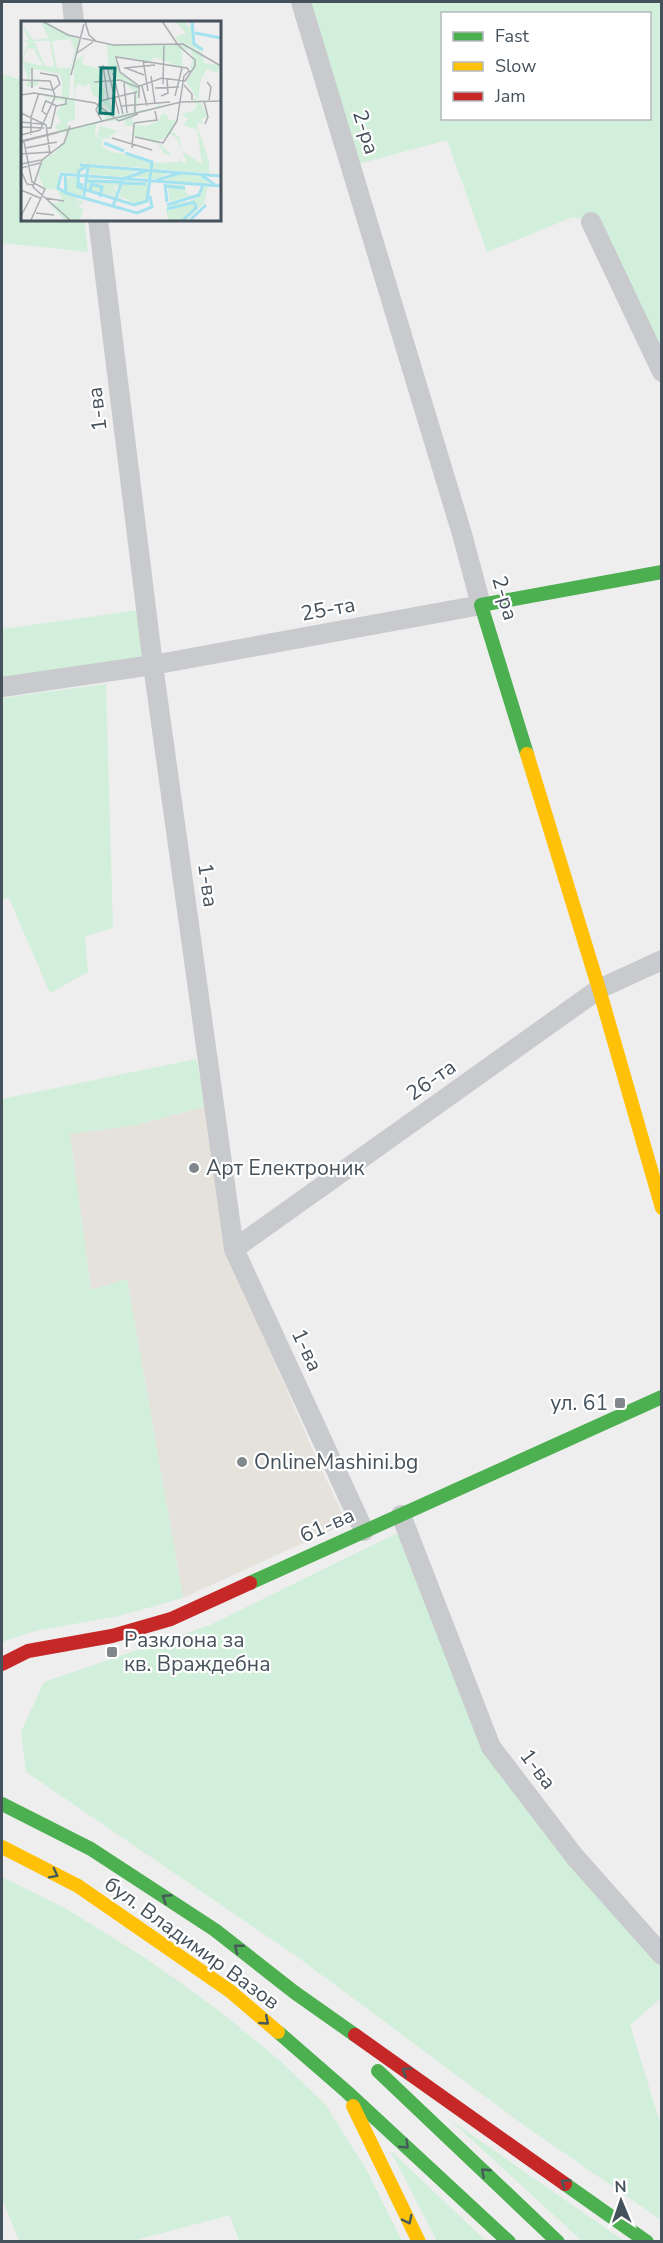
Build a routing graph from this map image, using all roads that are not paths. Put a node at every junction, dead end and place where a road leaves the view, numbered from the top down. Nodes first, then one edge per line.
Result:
1 (72, 2) edge
2 (301, 2) edge
3 (74, 21) edge
4 (98, 220) edge
5 (591, 222) dead end
6 (662, 372) edge
7 (662, 572) edge
8 (481, 605) junction
9 (153, 665) junction
10 (2, 687) edge
11 (662, 960) edge
12 (599, 989) junction
13 (662, 1209) edge
14 (234, 1249) junction
15 (662, 1397) edge
16 (401, 1515) junction
17 (364, 1531) junction
18 (2, 1664) edge
19 (2, 1804) edge
20 (2, 1847) edge
21 (662, 1955) edge
22 (294, 1992) junction
23 (347, 2091) junction
24 (419, 2241) edge
25 (509, 2241) edge
26 (558, 2241) edge
27 (647, 2241) edge

1 - 3 street
2 - 8 street, 2-ра
4 - 9 street, 1-ва
5 - 6 street
7 - 8 main road, 25-та
8 - 9 street, 25-та
8 - 12 main road, 2-ра
9 - 10 street, 25-та
9 - 14 street, 1-ва
11 - 12 street, 26-та
12 - 13 main road, 2-ра
12 - 14 street, 26-та
14 - 17 street, 1-ва
15 - 16 main road, 61-ва
16 - 17 main road, 61-ва
16 - 21 street, 1-ва
17 - 18 main road, 61-ва
22 -> 19 main road, бул. Владимир Вазов
20 -> 23 main road, бул. Владимир Вазов
26 -> 22 main road
27 -> 22 main road
23 -> 24 main road
23 -> 25 main road, бул. Владимир Вазов

